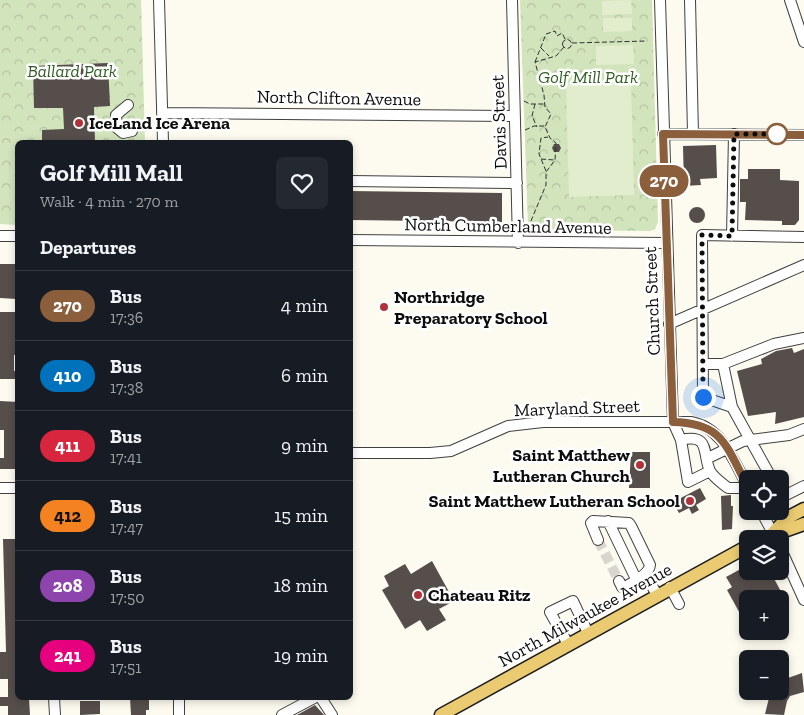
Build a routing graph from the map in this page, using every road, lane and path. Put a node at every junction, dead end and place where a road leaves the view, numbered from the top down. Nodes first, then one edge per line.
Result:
1 (158, 0) edge
2 (512, 0) edge
3 (660, 0) edge
4 (690, 0) edge
5 (790, 0) edge
6 (565, 40) junction
7 (647, 40) dead end
8 (804, 42) edge
9 (572, 43) junction
10 (564, 47) junction
11 (541, 48) junction
12 (549, 57) junction
13 (535, 62) junction
14 (523, 101) dead end
15 (536, 104) junction
16 (544, 104) junction
17 (128, 105) dead end
18 (162, 113) junction
19 (515, 116) junction
20 (545, 126) junction
21 (537, 127) junction
22 (132, 131) dead end
23 (524, 131) dead end
24 (663, 134) junction
25 (693, 134) junction
26 (734, 134) junction
27 (804, 135) edge
28 (549, 136) junction
29 (164, 140) edge
30 (541, 159) junction
31 (555, 160) junction
32 (546, 172) junction
33 (353, 181) edge
34 (517, 183) junction
35 (528, 228) dead end
36 (0, 236) edge
37 (15, 236) edge
38 (732, 236) junction
39 (804, 237) edge
40 (353, 240) edge
41 (518, 242) junction
42 (666, 243) junction
43 (804, 265) edge
44 (703, 309) junction
45 (669, 324) junction
46 (804, 338) edge
47 (703, 364) junction
48 (724, 364) junction
49 (732, 407) junction
50 (673, 422) junction
51 (804, 429) edge
52 (750, 439) junction
53 (682, 440) junction
54 (727, 448) junction
55 (353, 453) edge
56 (708, 458) junction
57 (739, 470) edge
58 (767, 470) edge
59 (710, 471) junction
60 (804, 486) edge
61 (739, 487) edge
62 (0, 488) edge
63 (15, 488) edge
64 (789, 494) edge
65 (804, 509) edge
66 (608, 521) junction
67 (804, 524) edge
68 (776, 530) edge
69 (789, 531) edge
70 (598, 540) tunnel mouth
71 (739, 551) edge
72 (789, 567) edge
73 (641, 577) junction
74 (619, 581) dead end
75 (670, 588) junction
76 (657, 595) junction
77 (804, 600) edge
78 (679, 604) dead end
79 (588, 633) junction
80 (568, 644) junction
81 (54, 700) edge
82 (179, 700) edge
83 (310, 700) edge
84 (322, 700) edge
85 (55, 715) edge
86 (179, 715) edge
87 (282, 715) edge
88 (332, 715) edge
89 (441, 715) edge

1 - 18 street
2 - 19 street, Davis Street
3 - 24 street, Church Street
4 - 25 street
5 - 8 street
6 - 9 path
6 - 10 path
6 - 11 path
7 - 9 path
9 - 10 path
10 - 12 path
11 - 12 path
11 - 13 path
12 - 13 path
13 - 16 path
14 - 15 path
15 - 16 path
15 - 21 path
16 - 20 path
17 - 22 street
18 - 19 street, North Clifton Avenue
18 - 29 street
19 - 34 street, Davis Street
20 - 21 path
20 - 28 path
21 - 23 path
24 - 25 street
24 - 42 street, Church Street
25 - 26 street
26 - 27 street
26 - 38 street
28 - 30 path
28 - 31 path
30 - 31 path
30 - 32 path
31 - 32 path
32 - 35 path
33 - 34 street
34 - 41 street, Davis Street
36 - 37 street
38 - 39 street
38 - 44 street
40 - 41 street, North Cumberland Avenue
41 - 42 street, North Cumberland Avenue
42 - 45 street, Church Street
43 - 44 street
44 - 45 street
44 - 47 street
45 - 50 street, Church Street
46 - 48 street
47 - 48 street
47 - 49 street
48 - 49 street
49 - 52 street
50 - 53 street
50 - 54 street, Maryland Street
50 - 55 street, Maryland Street
51 - 52 street
52 - 54 street
52 - 58 street
53 - 56 street
53 - 59 street
54 - 56 street
54 - 57 street, Maryland Street
56 - 59 street
59 - 61 street
60 - 64 street
62 - 63 street
65 - 68 main road
66 - 70 street
66 - 73 street
66 - 73 street
67 - 69 main road
71 - 75 main road, North Milwaukee Avenue
72 - 77 street
73 - 74 street
73 - 76 street
75 - 76 main road, North Milwaukee Avenue
75 - 78 street
76 - 79 main road, North Milwaukee Avenue
79 - 80 main road, North Milwaukee Avenue
79 - 80 street
80 - 89 main road, North Milwaukee Avenue
81 - 85 street
82 - 86 street
83 - 87 street
84 - 88 street

